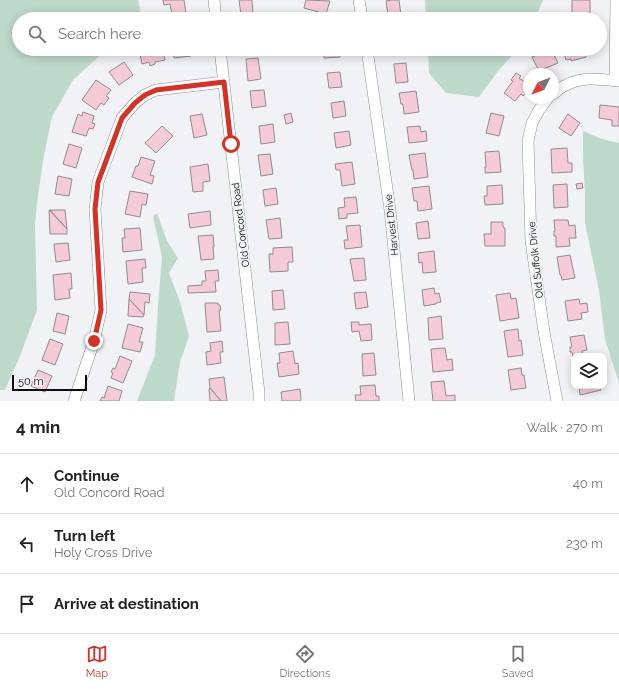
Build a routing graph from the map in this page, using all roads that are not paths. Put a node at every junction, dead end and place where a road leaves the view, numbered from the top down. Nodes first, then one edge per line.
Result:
1 (214, 0) edge
2 (359, 0) edge
3 (616, 0) edge
4 (215, 12) edge
5 (361, 12) edge
6 (221, 56) edge
7 (367, 56) edge
8 (617, 81) edge
9 (224, 82) junction
10 (559, 90) edge
11 (544, 104) edge
12 (74, 401) edge
13 (259, 401) edge
14 (409, 401) edge
15 (556, 401) edge

1 - 4 street
2 - 5 street
3 - 8 street
6 - 9 street, Old Concord Road
7 - 14 street, Harvest Drive
8 - 10 street
9 - 12 street
9 - 13 street, Old Concord Road
11 - 15 street, Old Suffolk Drive

